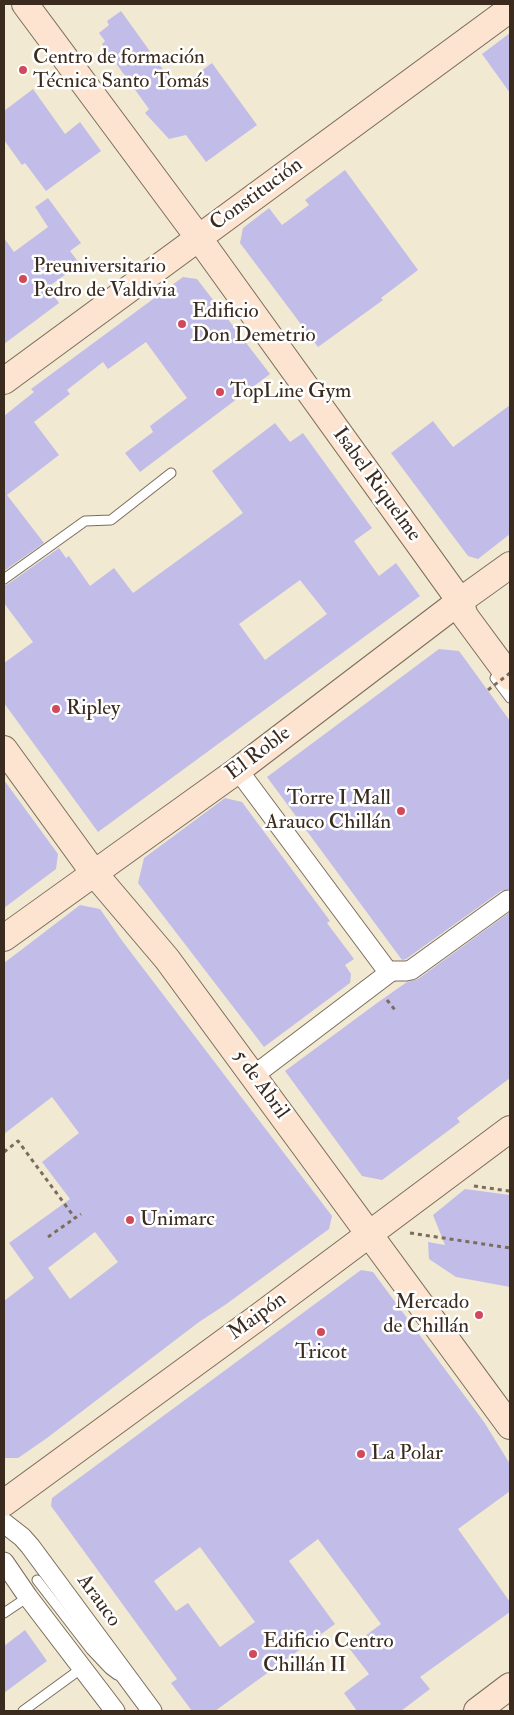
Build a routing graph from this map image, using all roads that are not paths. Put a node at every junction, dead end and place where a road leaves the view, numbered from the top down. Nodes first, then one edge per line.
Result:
1 (25, 4) edge
2 (510, 9) edge
3 (198, 237) junction
4 (4, 381) edge
5 (171, 473) dead end
6 (510, 565) edge
7 (4, 579) edge
8 (465, 618) junction
9 (501, 676) edge
10 (510, 698) edge
11 (4, 749) edge
12 (238, 770) junction
13 (94, 873) junction
14 (508, 900) dead end
15 (4, 938) edge
16 (389, 973) junction
17 (253, 1076) junction
18 (510, 1129) edge
19 (369, 1234) junction
20 (509, 1421) edge
21 (4, 1502) edge
22 (4, 1523) edge
23 (4, 1562) edge
24 (37, 1580) dead end
25 (28, 1597) junction
26 (4, 1613) edge
27 (82, 1668) junction
28 (130, 1683) junction
29 (510, 1686) edge
30 (23, 1711) edge
31 (115, 1711) edge
32 (152, 1711) edge
33 (477, 1711) edge

1 - 3 street, Isabel Riquelme
2 - 3 street, Constitución
3 - 4 street, Constitución
3 - 8 street, Isabel Riquelme
5 - 7 lane
6 - 8 street, El Roble
8 - 9 street, Isabel Riquelme
8 - 12 street, El Roble
9 - 10 lane
11 - 13 street, 5 de Abril
12 - 13 street, El Roble
12 - 16 street
13 - 15 street, El Roble
13 - 17 street, 5 de Abril
14 - 16 street
16 - 17 street
17 - 19 street, 5 de Abril
18 - 19 street, Maipón
19 - 20 street, 5 de Abril
19 - 21 street, Maipón
22 - 28 street, Arauco
23 - 25 street
24 - 28 lane
25 - 26 lane
25 - 27 street
27 - 30 lane
27 - 31 street
28 - 32 street, Arauco
29 - 33 street

